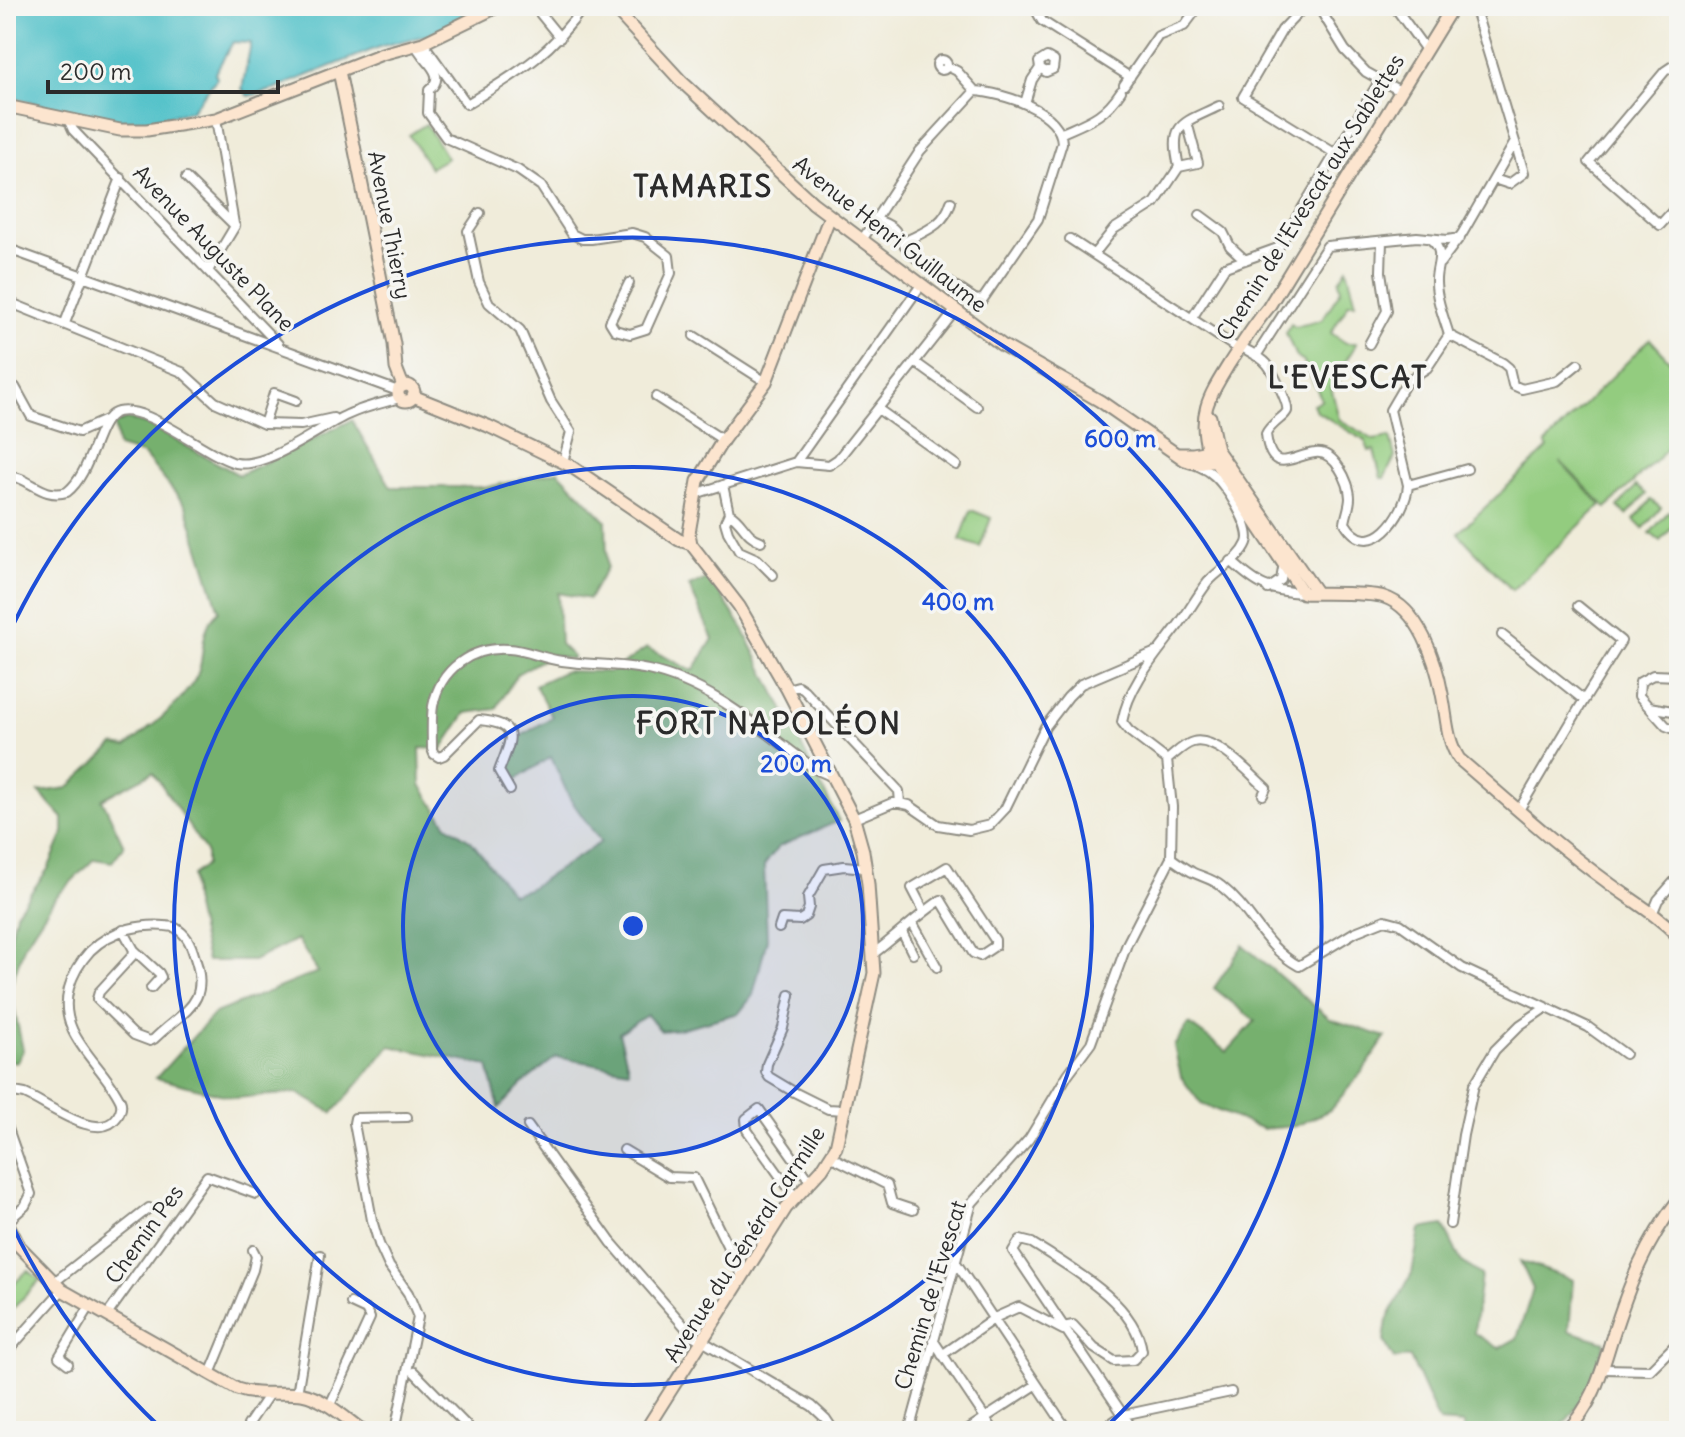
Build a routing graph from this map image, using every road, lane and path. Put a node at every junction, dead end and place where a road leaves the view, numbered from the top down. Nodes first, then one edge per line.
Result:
1 (499, 6) edge
2 (534, 6) edge
3 (584, 6) edge
4 (612, 6) edge
5 (1038, 6) edge
6 (1199, 6) edge
7 (1305, 6) edge
8 (1318, 6) edge
9 (1394, 6) edge
10 (1453, 6) edge
11 (1470, 6) edge
12 (560, 38) junction
13 (420, 44) junction
14 (1426, 50) junction
15 (947, 66) dead end
16 (1679, 66) edge
17 (1040, 68) dead end
18 (339, 71) junction
19 (1130, 77) junction
20 (1380, 80) junction
21 (975, 91) junction
22 (1400, 91) junction
23 (1025, 103) junction
24 (6, 106) edge
25 (1219, 106) dead end
26 (68, 119) junction
27 (216, 119) junction
28 (1187, 122) junction
29 (1062, 133) junction
30 (1515, 142) junction
31 (1336, 154) junction
32 (1179, 167) junction
33 (121, 178) junction
34 (186, 178) dead end
35 (1494, 179) junction
36 (951, 202) dead end
37 (1679, 204) edge
38 (882, 210) junction
39 (480, 213) dead end
40 (1200, 215) dead end
41 (830, 216) junction
42 (876, 220) junction
43 (235, 226) junction
44 (897, 230) junction
45 (1460, 238) junction
46 (1070, 239) dead end
47 (1430, 239) junction
48 (862, 240) junction
49 (1382, 241) junction
50 (904, 242) junction
51 (14, 251) dead end
52 (1094, 254) junction
53 (1245, 260) junction
54 (1440, 263) junction
55 (208, 271) junction
56 (83, 278) junction
57 (629, 283) dead end
58 (921, 285) junction
59 (6, 301) edge
60 (955, 311) junction
61 (1192, 318) junction
62 (65, 323) junction
63 (1449, 335) junction
64 (694, 336) dead end
65 (1369, 344) dead end
66 (281, 348) junction
67 (1239, 348) junction
68 (1256, 356) junction
69 (916, 363) junction
70 (1578, 364) dead end
71 (766, 382) junction
72 (6, 383) edge
73 (400, 391) junction
74 (656, 397) dead end
75 (296, 401) dead end
76 (977, 407) dead end
77 (878, 409) junction
78 (346, 416) junction
79 (107, 420) junction
80 (264, 424) junction
81 (723, 440) junction
82 (1174, 454) junction
83 (1213, 454) junction
84 (563, 462) junction
85 (796, 462) junction
86 (1196, 464) junction
87 (956, 465) dead end
88 (1467, 469) dead end
89 (6, 476) edge
90 (723, 485) junction
91 (1408, 485) junction
92 (695, 494) junction
93 (729, 513) junction
94 (761, 541) dead end
95 (691, 544) junction
96 (1231, 561) junction
97 (1284, 562) junction
98 (773, 575) dead end
99 (1268, 589) junction
100 (1303, 593) junction
101 (1317, 593) junction
102 (1578, 606) dead end
103 (1502, 635) dead end
104 (1156, 651) junction
105 (1679, 676) edge
106 (787, 689) junction
107 (1584, 700) junction
108 (1648, 707) junction
109 (1679, 712) edge
110 (1679, 727) edge
111 (1167, 760) junction
112 (832, 776) junction
113 (510, 790) dead end
114 (1263, 795) dead end
115 (900, 803) junction
116 (1519, 810) junction
117 (854, 819) junction
118 (1171, 858) junction
119 (866, 868) junction
120 (1679, 876) edge
121 (924, 911) junction
122 (1653, 912) junction
123 (912, 922) junction
124 (779, 928) dead end
125 (123, 930) junction
126 (902, 932) junction
127 (1679, 937) edge
128 (134, 950) junction
129 (873, 954) junction
130 (913, 954) dead end
131 (937, 967) dead end
132 (151, 988) dead end
133 (790, 995) dead end
134 (1545, 1008) junction
135 (1625, 1054) dead end
136 (6, 1097) edge
137 (846, 1110) junction
138 (407, 1117) dead end
139 (6, 1123) edge
140 (528, 1126) dead end
141 (624, 1150) dead end
142 (830, 1156) junction
143 (810, 1181) junction
144 (256, 1194) dead end
145 (795, 1197) junction
146 (1679, 1199) edge
147 (149, 1208) dead end
148 (913, 1210) dead end
149 (1679, 1212) edge
150 (1450, 1224) dead end
151 (7, 1225) edge
152 (253, 1250) dead end
153 (320, 1255) dead end
154 (955, 1261) junction
155 (743, 1279) junction
156 (58, 1286) junction
157 (351, 1303) dead end
158 (90, 1306) junction
159 (107, 1315) junction
160 (992, 1319) junction
161 (1065, 1329) junction
162 (933, 1340) junction
163 (1679, 1341) edge
164 (703, 1343) junction
165 (6, 1353) edge
166 (942, 1355) junction
167 (68, 1364) dead end
168 (1607, 1370) junction
169 (414, 1372) dead end
170 (210, 1374) junction
171 (1036, 1385) junction
172 (1231, 1392) dead end
173 (269, 1394) junction
174 (297, 1394) junction
175 (329, 1407) junction
176 (1123, 1415) junction
177 (985, 1418) junction
178 (252, 1431) edge
179 (363, 1431) edge
180 (395, 1431) edge
181 (472, 1431) edge
182 (645, 1431) edge
183 (834, 1431) edge
184 (909, 1431) edge
185 (965, 1431) edge
186 (994, 1431) edge
187 (1068, 1431) edge
188 (1100, 1431) edge
189 (1134, 1431) edge
190 (1567, 1431) edge
191 (1575, 1431) edge

1 - 13 street
2 - 12 street
3 - 12 street
4 - 41 street, Avenue Henri Guillaume
5 - 19 street
6 - 19 street
7 - 31 street
8 - 20 street
9 - 14 street
10 - 14 street, Chemin de l'Evescat aux Sablettes
11 - 30 street
12 - 13 street
13 - 18 street
13 - 57 street
14 - 22 street, Chemin de l'Evescat aux Sablettes
15 - 21 street
16 - 37 street
17 - 23 street
18 - 27 street
18 - 73 street, Avenue Thierry
19 - 29 street
20 - 22 street
20 - 31 street
21 - 23 street
21 - 38 street
22 - 67 street, Chemin de l'Evescat aux Sablettes
23 - 29 street
24 - 26 street
25 - 28 street
26 - 27 street
26 - 33 street, Avenue Auguste Plane
27 - 43 street
28 - 32 street
28 - 32 street
29 - 50 street
30 - 35 street
30 - 35 street
31 - 53 street
32 - 52 street
33 - 55 street, Avenue Auguste Plane
33 - 56 street
34 - 43 street
35 - 45 street
36 - 50 street
38 - 42 street
38 - 44 street
39 - 84 street
40 - 53 street
41 - 48 street, Avenue Henri Guillaume
41 - 71 street
42 - 44 street
42 - 48 street
43 - 55 street
44 - 50 street
45 - 47 street
45 - 54 street
46 - 52 street
47 - 49 street
47 - 54 street
48 - 58 street, Avenue Henri Guillaume
49 - 65 street
49 - 68 street
51 - 56 street
52 - 61 street
53 - 61 street
54 - 63 street
55 - 66 street, Avenue Auguste Plane
56 - 62 street
56 - 66 street
58 - 60 street, Avenue Henri Guillaume
58 - 85 street
59 - 62 street
60 - 69 street
60 - 82 street, Avenue Henri Guillaume
61 - 67 street
62 - 80 street
63 - 70 street
63 - 91 street
64 - 71 street
66 - 73 street, Avenue Auguste Plane
67 - 68 street
67 - 83 street, Chemin de l'Evescat aux Sablettes
68 - 91 street
69 - 76 street
69 - 77 street
71 - 81 street
72 - 79 street
73 - 78 street
73 - 84 street
74 - 81 street
75 - 80 street
77 - 85 street
77 - 87 street
78 - 79 street
78 - 80 street
79 - 89 street
81 - 92 street
82 - 83 street
82 - 86 street, Avenue Henri Guillaume
83 - 86 street
83 - 97 street
83 - 101 street
84 - 95 street
85 - 90 street
86 - 96 street, Avenue Henri Guillaume
88 - 91 street
90 - 92 street
90 - 93 street
92 - 95 street
93 - 94 street
93 - 98 street
95 - 106 street, Avenue du Général Carmille
96 - 99 street
96 - 104 street
97 - 99 street
97 - 100 street
99 - 100 street
100 - 101 street
101 - 116 street
102 - 107 street
103 - 107 street
104 - 111 street
104 - 115 street
105 - 108 street
106 - 112 street, Avenue du Général Carmille
106 - 115 street
107 - 116 street
108 - 109 street
108 - 110 street
111 - 114 street
111 - 118 street, Chemin de l'Evescat
112 - 113 street
112 - 117 street, Avenue du Général Carmille
115 - 117 street
116 - 122 street
117 - 119 street, Avenue du Général Carmille
118 - 134 street
118 - 154 street, Chemin de l'Evescat
119 - 124 street
119 - 129 street, Avenue du Général Carmille
120 - 122 street
121 - 121 street
121 - 123 street
122 - 127 street
123 - 126 street
123 - 131 street
125 - 128 street
125 - 128 street
125 - 136 street
126 - 129 street
126 - 130 street
128 - 132 street
129 - 137 street, Avenue du Général Carmille
133 - 137 street
134 - 135 street
134 - 150 street
137 - 142 street, Avenue du Général Carmille
138 - 180 street
139 - 151 street
140 - 164 street
141 - 155 street
142 - 143 street, Avenue du Général Carmille
142 - 148 street
143 - 145 street, Avenue du Général Carmille
143 - 145 street
144 - 159 street, Chemin Pes
145 - 155 street, Avenue du Général Carmille
146 - 168 street
147 - 156 street
149 - 168 street
151 - 156 street
152 - 170 street
153 - 174 street
154 - 160 street
154 - 162 street, Chemin de l'Evescat
155 - 164 street, Avenue du Général Carmille
156 - 158 street
156 - 165 street
157 - 175 street
158 - 159 street
158 - 167 street
159 - 170 street
160 - 161 street
160 - 166 street
160 - 171 street
161 - 161 street
161 - 176 street
162 - 166 street
162 - 184 street, Chemin de l'Evescat
163 - 168 street
164 - 182 street, Avenue du Général Carmille
164 - 183 street
166 - 177 street
168 - 190 street
168 - 191 street
169 - 181 street
170 - 173 street
171 - 177 street
171 - 187 street
172 - 176 street
173 - 174 street
173 - 178 street
174 - 175 street
175 - 179 street
176 - 188 street
176 - 189 street
177 - 185 street
177 - 186 street

